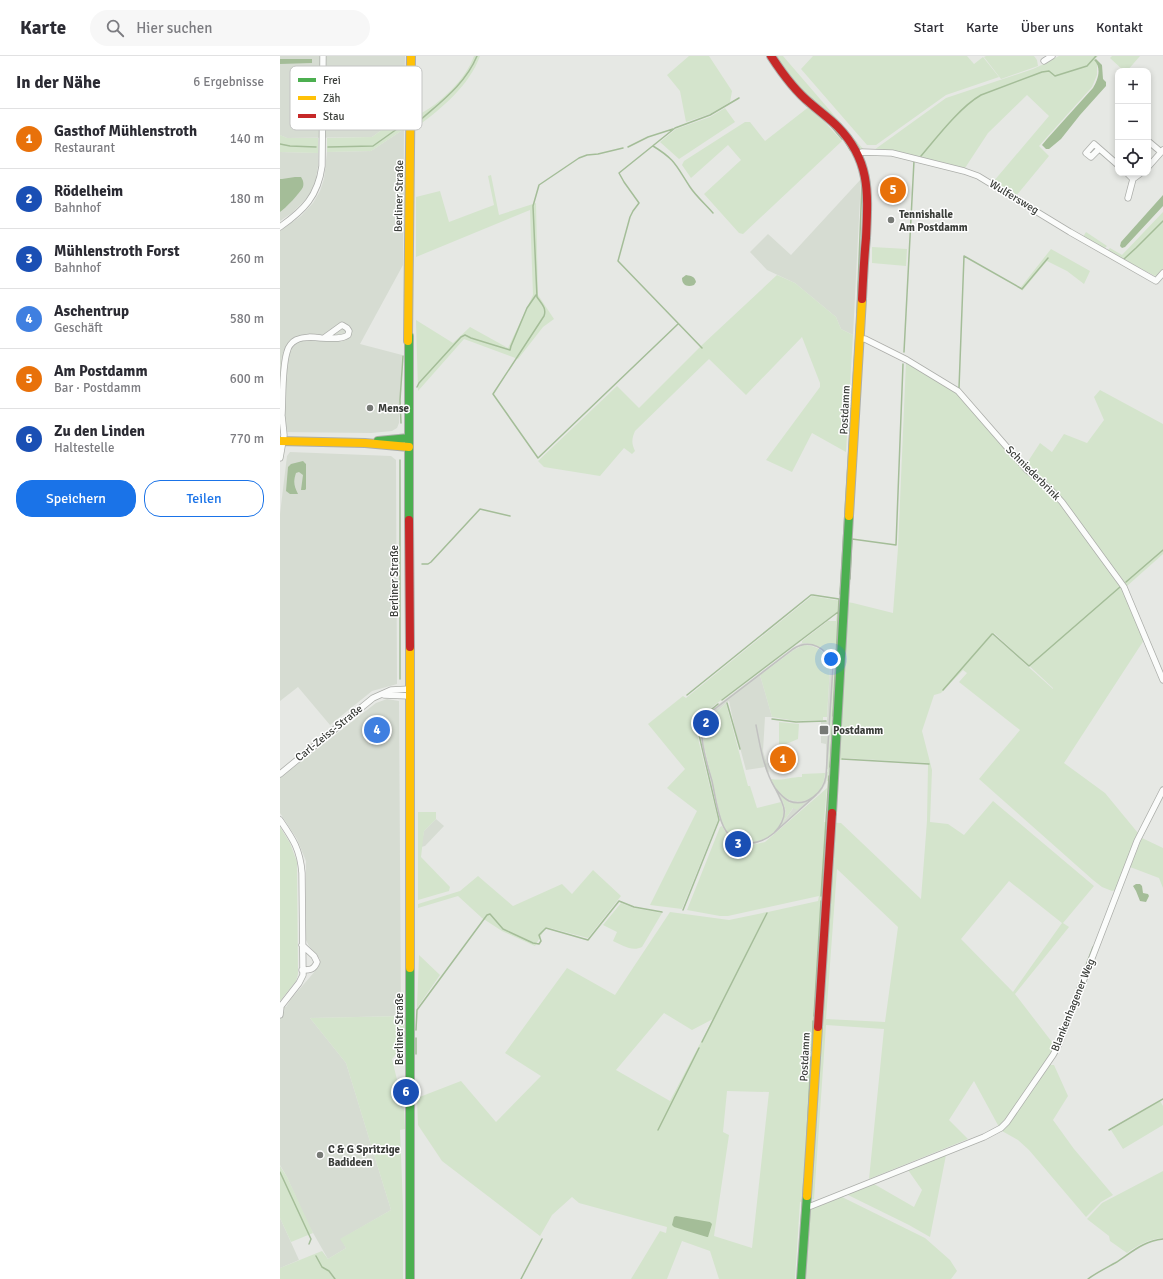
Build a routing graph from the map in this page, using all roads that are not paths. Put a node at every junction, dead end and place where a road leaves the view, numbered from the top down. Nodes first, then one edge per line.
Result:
1 (323, 56) edge
2 (411, 56) edge
3 (771, 56) edge
4 (1052, 56) edge
5 (1044, 61) dead end
6 (323, 66) edge
7 (411, 66) edge
8 (322, 130) edge
9 (410, 130) edge
10 (1151, 143) edge
11 (1099, 149) dead end
12 (1162, 151) edge
13 (858, 154) junction
14 (1115, 162) edge
15 (1151, 164) edge
16 (1130, 176) edge
17 (1137, 176) edge
18 (1133, 179) junction
19 (1128, 198) dead end
20 (280, 226) edge
21 (1163, 273) edge
22 (324, 338) dead end
23 (860, 339) junction
24 (281, 418) edge
25 (407, 438) junction
26 (282, 441) edge
27 (365, 443) junction
28 (407, 447) junction
29 (280, 458) edge
30 (1163, 680) edge
31 (407, 693) junction
32 (280, 774) edge
33 (1163, 790) edge
34 (280, 820) edge
35 (302, 945) junction
36 (302, 970) junction
37 (280, 1015) edge
38 (807, 1206) junction
39 (410, 1279) edge
40 (801, 1279) edge

1 - 6 street
2 - 7 main road, Berliner Straße
3 - 13 main road, Postdamm
4 - 5 street
8 - 20 street
9 - 25 main road, Berliner Straße
10 - 12 street
11 - 14 street
12 - 15 street
13 - 21 street, Wulfersweg
13 - 23 main road, Postdamm
16 - 18 street
17 - 18 street
18 - 19 street
22 - 24 street
23 - 30 street, Schniederbrink
23 - 38 main road, Postdamm
24 - 26 street
25 - 27 main road
25 - 28 main road, Berliner Straße
26 - 27 main road
26 - 29 street
27 - 28 main road
28 - 31 main road, Berliner Straße
31 - 32 street, Carl-Zeiss-Straße
31 - 39 main road, Berliner Straße
33 - 38 street, Blankenhagener Weg
34 - 35 street
35 - 36 street
35 - 36 street
36 - 37 street
38 - 40 main road, Postdamm

